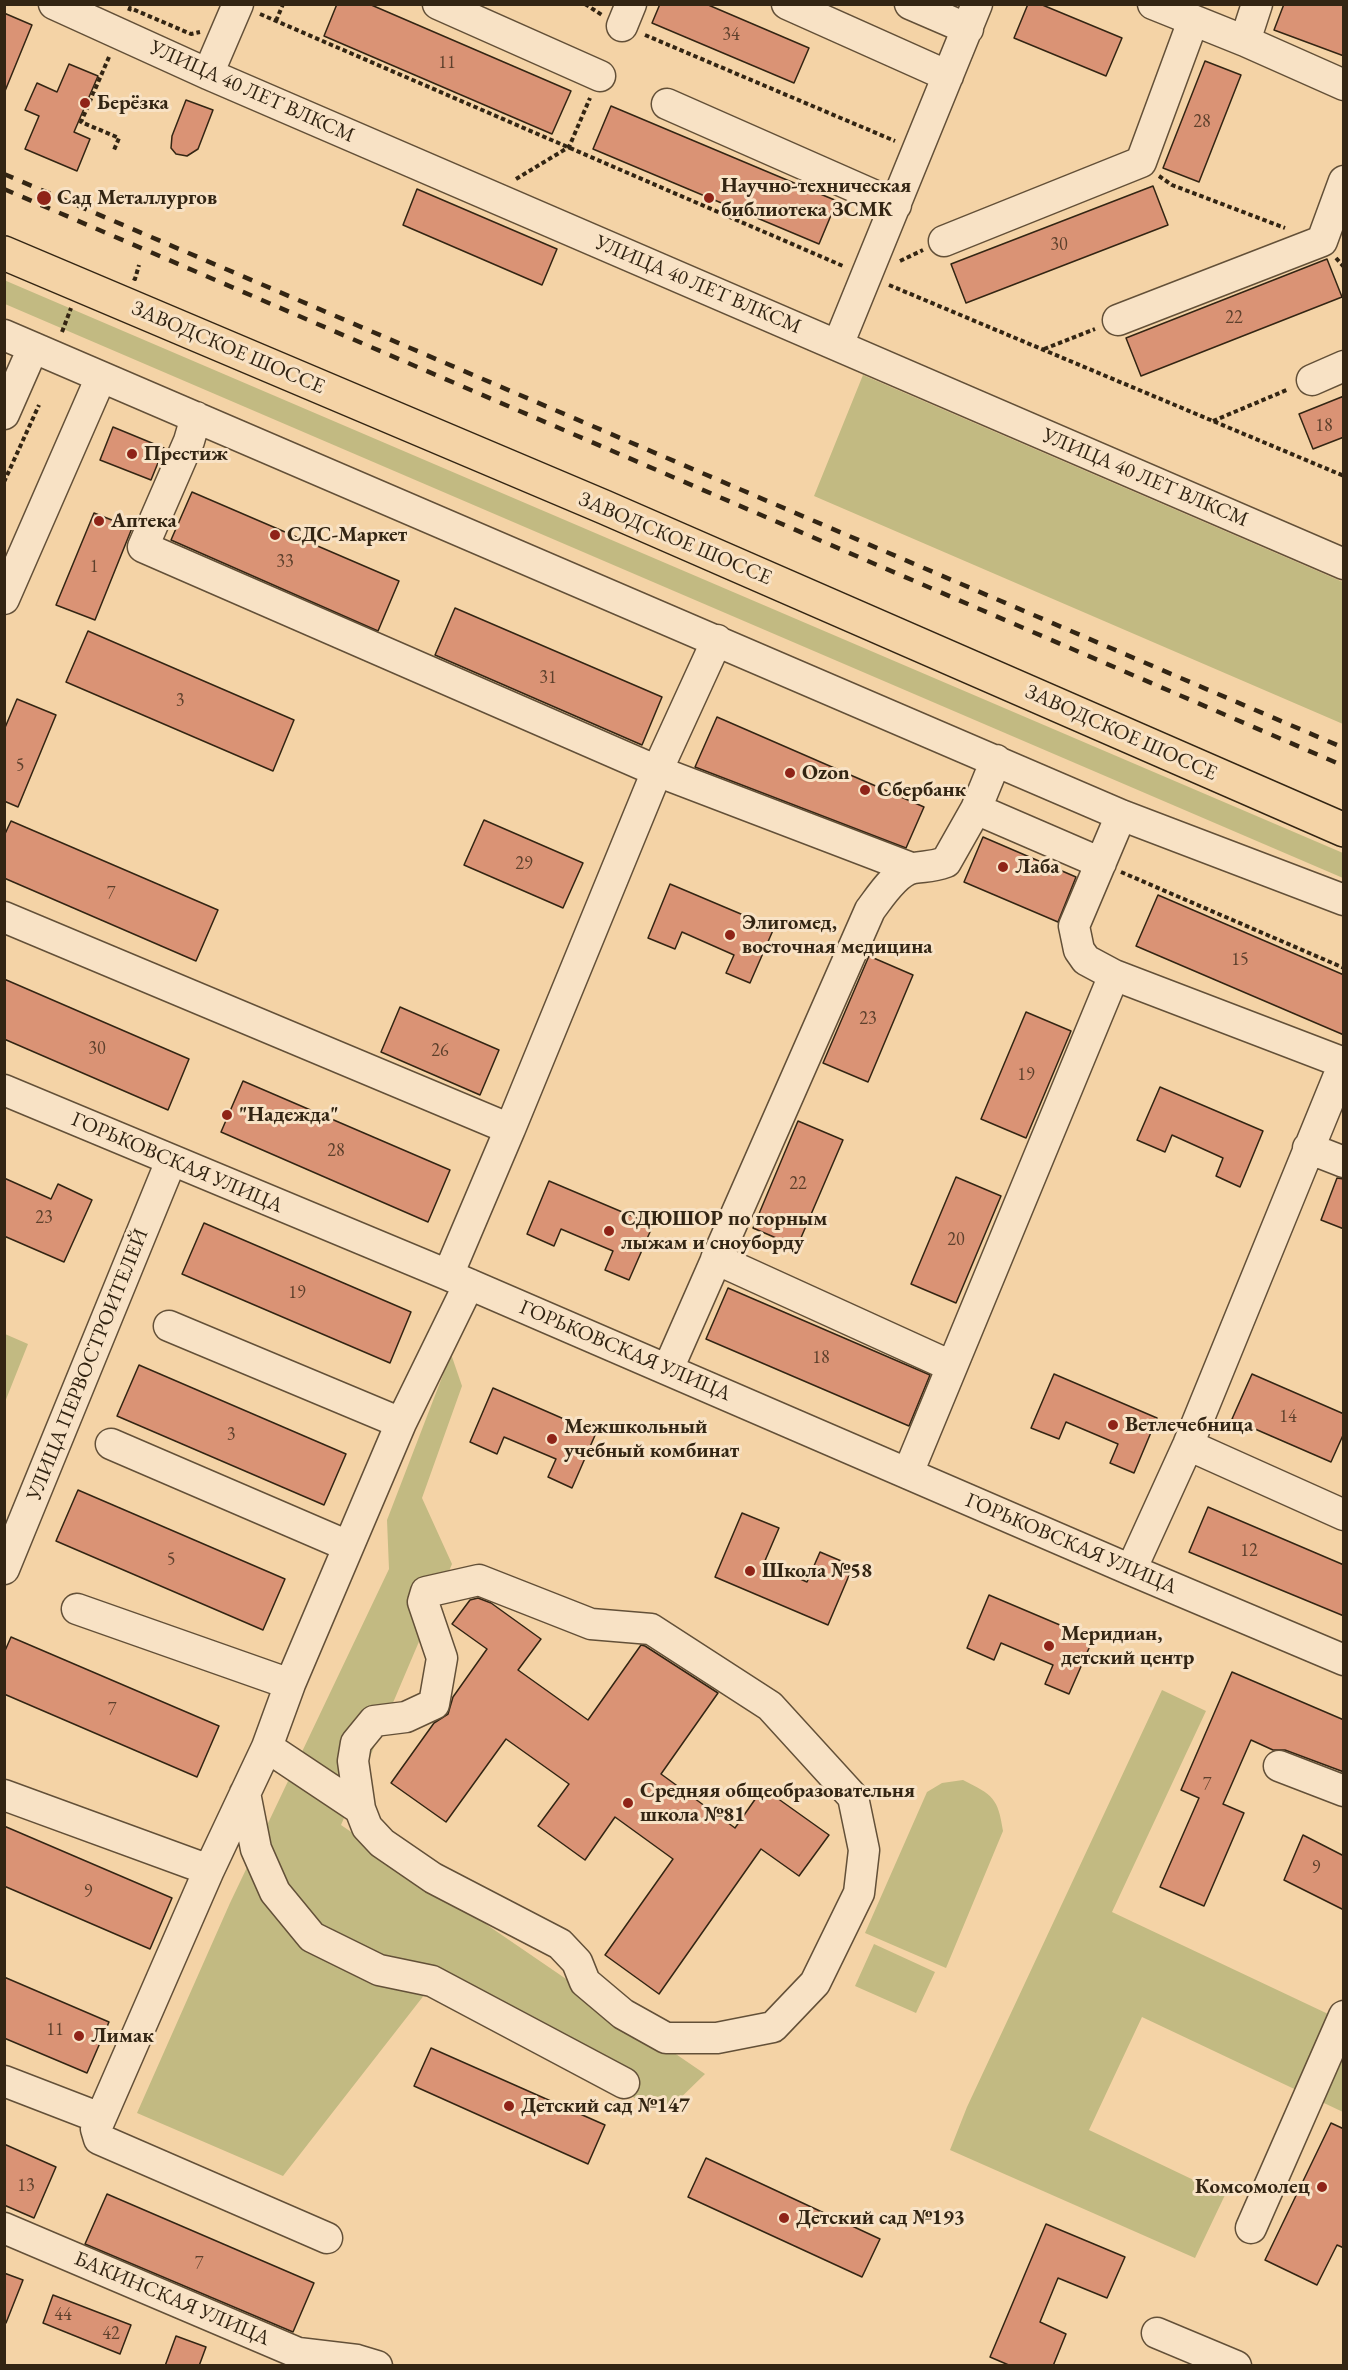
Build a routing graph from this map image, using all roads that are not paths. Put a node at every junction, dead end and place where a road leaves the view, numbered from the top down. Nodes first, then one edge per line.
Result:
1 (54, 4) edge
2 (238, 4) edge
3 (438, 4) edge
4 (787, 4) edge
5 (910, 4) edge
6 (1153, 4) edge
7 (1257, 4) edge
8 (127, 16) edge
9 (972, 17) edge
10 (1193, 21) junction
11 (1245, 41) junction
12 (208, 74) junction
13 (600, 76) dead end
14 (948, 76) junction
15 (1344, 84) edge
16 (667, 105) dead end
17 (1344, 181) edge
18 (896, 205) junction
19 (945, 241) road end
20 (4, 254) edge
21 (1118, 320) road end
22 (4, 335) edge
23 (838, 345) junction
24 (33, 348) junction
25 (1344, 366) edge
26 (101, 377) junction
27 (1312, 380) road end
28 (4, 414) edge
29 (196, 417) junction
30 (1344, 564) edge
31 (4, 599) edge
32 (717, 640) junction
33 (996, 760) junction
34 (657, 771) junction
35 (976, 809) junction
36 (1121, 815) junction
37 (1344, 830) edge
38 (1101, 863) junction
39 (911, 868) junction
40 (1344, 900) edge
41 (4, 917) edge
42 (1114, 975) junction
43 (1344, 1063) edge
44 (4, 1090) edge
45 (510, 1129) junction
46 (1308, 1148) junction
47 (171, 1161) junction
48 (1344, 1162) edge
49 (716, 1259) junction
50 (459, 1280) junction
51 (169, 1326) dead end
52 (951, 1366) junction
53 (668, 1369) junction
54 (401, 1423) junction
55 (111, 1444) dead end
56 (1188, 1445) junction
57 (908, 1473) junction
58 (1344, 1515) edge
59 (348, 1546) junction
60 (4, 1569) edge
61 (1131, 1570) junction
62 (77, 1609) dead end
63 (1344, 1660) edge
64 (290, 1684) junction
65 (267, 1747) junction
66 (1279, 1766) dead end
67 (1344, 1791) edge
68 (245, 1793) junction
69 (4, 1795) edge
70 (360, 1809) junction
71 (209, 1870) junction
72 (1344, 2016) edge
73 (1337, 2050) edge
74 (4, 2081) edge
75 (624, 2083) dead end
76 (100, 2118) junction
77 (4, 2228) edge
78 (1251, 2228) dead end
79 (327, 2238) dead end
80 (1157, 2333) dead end
81 (298, 2359) edge
82 (377, 2366) edge
83 (1236, 2366) edge

1 - 8 street, УЛИЦА 40 ЛЕТ ВЛКСМ
2 - 12 street
3 - 13 street
4 - 14 street
5 - 9 street
6 - 10 street
7 - 11 street
8 - 12 street, УЛИЦА 40 ЛЕТ ВЛКСМ
9 - 14 street
10 - 11 street
10 - 19 street
11 - 15 street
12 - 23 street, УЛИЦА 40 ЛЕТ ВЛКСМ
14 - 18 street
16 - 18 street
17 - 21 street
18 - 23 street
20 - 37 main road, ЗАВОДСКОЕ ШОССЕ
22 - 24 street
23 - 30 street, УЛИЦА 40 ЛЕТ ВЛКСМ
24 - 26 street
24 - 28 street
25 - 27 street
26 - 29 street
26 - 31 street
29 - 32 street
29 - 34 street
32 - 33 street
32 - 34 street
33 - 35 street
33 - 36 street
34 - 39 street
34 - 45 street
35 - 38 street
35 - 39 street
36 - 38 street
36 - 40 street
38 - 42 street
39 - 49 street
41 - 45 street
42 - 43 street
42 - 52 street
43 - 46 street
44 - 47 street, ГОРЬКОВСКАЯ УЛИЦА
45 - 50 street
46 - 48 street
46 - 56 street
47 - 50 street, ГОРЬКОВСКАЯ УЛИЦА
47 - 60 street, УЛИЦА ПЕРВОСТРОИТЕЛЕЙ
49 - 52 street
49 - 53 street
50 - 53 street, ГОРЬКОВСКАЯ УЛИЦА
50 - 54 street
51 - 54 street
52 - 57 street
53 - 57 street, ГОРЬКОВСКАЯ УЛИЦА
54 - 59 street
55 - 59 street
56 - 58 street
56 - 61 street
57 - 61 street, ГОРЬКОВСКАЯ УЛИЦА
59 - 64 street
61 - 63 street, ГОРЬКОВСКАЯ УЛИЦА
62 - 64 street
64 - 65 street
65 - 68 street
65 - 70 street
66 - 67 street
68 - 71 street
68 - 75 street
69 - 71 street
70 - 70 street
71 - 76 street
72 - 73 street
73 - 78 street
74 - 76 street
76 - 79 street
77 - 81 street, БАКИНСКАЯ УЛИЦА
80 - 83 street
81 - 82 street, БАКИНСКАЯ УЛИЦА

